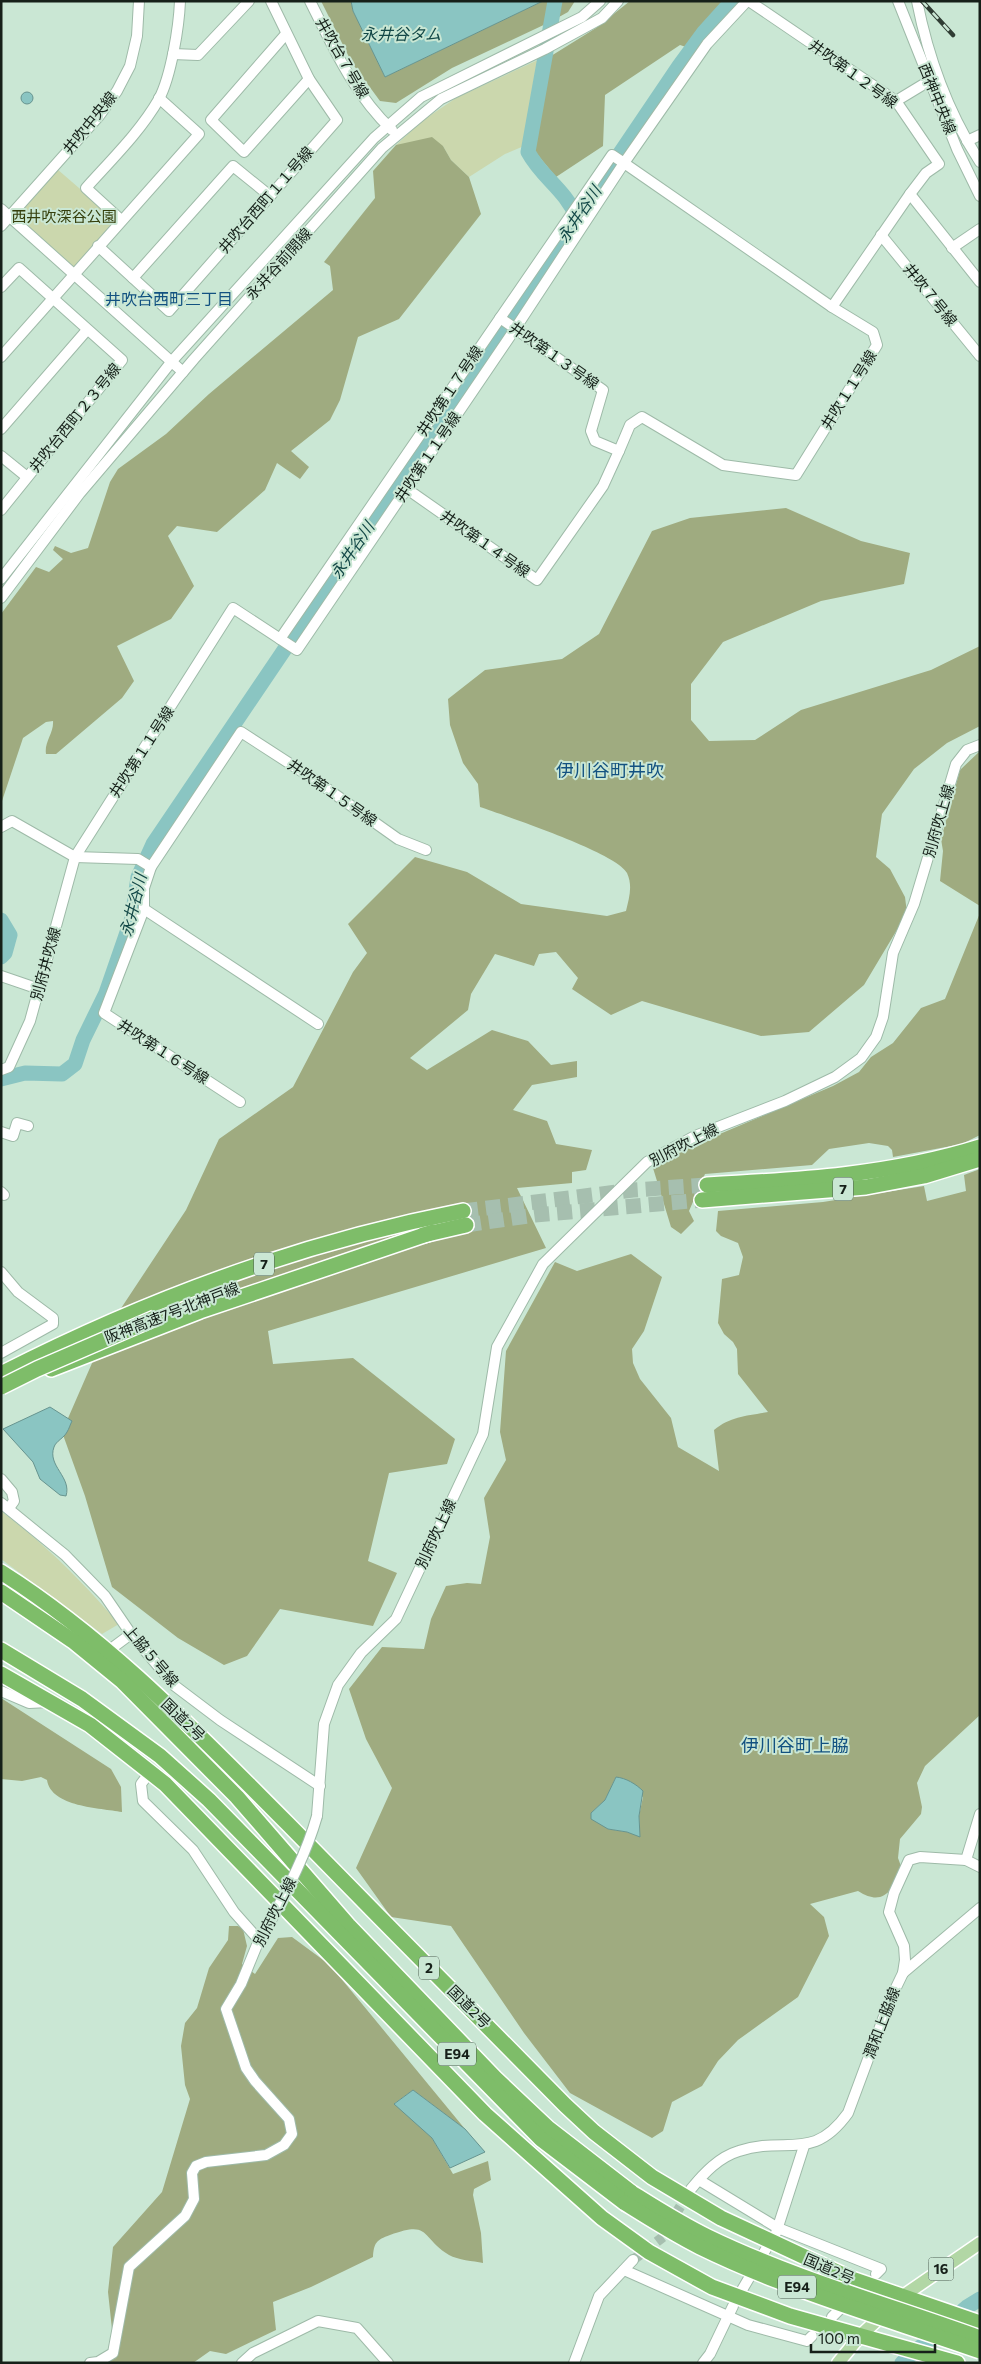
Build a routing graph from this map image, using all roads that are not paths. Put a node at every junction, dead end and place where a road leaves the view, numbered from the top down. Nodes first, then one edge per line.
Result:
1 (139, 1) edge
2 (180, 1) edge
3 (249, 1) edge
4 (271, 1) edge
5 (310, 1) edge
6 (600, 1) edge
7 (618, 1) edge
8 (748, 1) edge
9 (898, 1) edge
10 (917, 1) edge
11 (286, 34) junction
12 (173, 54) junction
13 (309, 79) junction
14 (929, 81) junction
15 (160, 98) junction
16 (896, 101) junction
17 (388, 126) junction
18 (397, 134) junction
19 (980, 136) edge
20 (967, 142) junction
21 (619, 160) junction
22 (980, 162) edge
23 (910, 194) junction
24 (270, 196) junction
25 (980, 196) edge
26 (1, 209) edge
27 (10, 217) junction
28 (121, 220) junction
29 (1, 226) edge
30 (980, 229) edge
31 (881, 235) junction
32 (98, 246) junction
33 (952, 248) junction
34 (74, 273) junction
35 (133, 278) junction
36 (980, 282) edge
37 (1, 287) edge
38 (53, 299) junction
39 (832, 306) junction
40 (500, 318) junction
41 (515, 329) junction
42 (87, 330) junction
43 (980, 356) edge
44 (1, 357) edge
45 (172, 361) junction
46 (183, 372) junction
47 (1, 430) edge
48 (619, 452) junction
49 (1, 456) edge
50 (27, 477) junction
51 (407, 489) junction
52 (1, 510) edge
53 (1, 579) edge
54 (1, 598) edge
55 (282, 640) junction
56 (241, 732) joint
57 (980, 745) edge
58 (1, 827) edge
59 (426, 850) dead end
60 (75, 857) junction
61 (150, 866) junction
62 (144, 909) junction
63 (1, 976) edge
64 (39, 989) junction
65 (318, 1024) dead end
66 (5, 1069) edge
67 (240, 1102) dead end
68 (28, 1126) dead end
69 (1, 1132) edge
70 (980, 1147) edge
71 (980, 1159) edge
72 (464, 1218) tunnel mouth
73 (431, 1225) junction
74 (1, 1272) edge
75 (1, 1353) edge
76 (1, 1373) edge
77 (1, 1387) edge
78 (1, 1479) edge
79 (5, 1506) edge
80 (1, 1572) edge
81 (1, 1592) edge
82 (131, 1634) junction
83 (1, 1650) edge
84 (108, 1651) junction
85 (1, 1674) edge
86 (1, 1691) edge
87 (52, 1702) junction
88 (150, 1772) junction
89 (320, 1786) junction
90 (980, 1814) edge
91 (966, 1860) junction
92 (980, 1867) edge
93 (980, 1908) edge
94 (259, 1940) junction
95 (903, 1972) junction
96 (804, 2146) junction
97 (699, 2180) junction
98 (692, 2189) tunnel mouth
99 (628, 2198) junction
100 (675, 2215) tunnel mouth
101 (776, 2232) junction
102 (663, 2237) tunnel mouth
103 (980, 2243) edge
104 (766, 2249) dead end
105 (633, 2260) tunnel mouth
106 (624, 2270) junction
107 (876, 2274) dead end
108 (742, 2290) dead end
109 (858, 2292) dead end
110 (902, 2296) junction
111 (730, 2310) junction
112 (832, 2317) dead end
113 (980, 2323) edge
114 (812, 2336) dead end
115 (860, 2336) junction
116 (980, 2338) edge
117 (980, 2351) edge
118 (950, 2360) edge
119 (386, 2362) edge
120 (90, 2363) edge
121 (242, 2363) edge
122 (574, 2363) edge
123 (703, 2363) edge
124 (838, 2363) edge

1 - 27 street, 井吹中央線
2 - 12 street
3 - 12 street
4 - 11 street, 井吹台西町１１号線
5 - 17 street, 井吹台７号線
6 - 17 street, 永井谷前開線
7 - 18 street, 永井谷前開線
8 - 16 street, 井吹第１２号線
8 - 21 street, 井吹第１２号線
9 - 14 street, 西神中央線
10 - 20 street, 西神中央線
11 - 13 street, 井吹台西町１１号線
11 - 13 street
12 - 15 street
13 - 24 street, 井吹台西町１１号線
14 - 16 street
14 - 25 street, 西神中央線
15 - 28 street
15 - 28 street
16 - 23 street, 井吹第１２号線
17 - 18 street, 井吹台７号線
17 - 45 street, 永井谷前開線
18 - 46 street, 永井谷前開線
19 - 20 street
20 - 22 street, 西神中央線
21 - 39 street
21 - 40 street, 井吹第１７号線
21 - 41 street, 井吹第１１号線
23 - 31 street
23 - 33 street
24 - 35 street
24 - 35 street, 井吹台西町１１号線
26 - 27 street
27 - 29 street, 井吹中央線
27 - 34 street
28 - 32 street
30 - 33 street
31 - 39 street
31 - 43 street, 井吹７号線
32 - 34 street
32 - 35 street, 井吹台西町１１号線
33 - 36 street
34 - 38 street
34 - 45 street
37 - 38 street, 井吹台西町２３号線
38 - 42 street, 井吹台西町２３号線
38 - 44 street
39 - 48 street, 井吹１１号線
40 - 41 street, 井吹第１３号線
40 - 55 street, 井吹第１７号線
41 - 48 street, 井吹第１３号線
41 - 51 street, 井吹第１１号線
42 - 47 street
42 - 50 street, 井吹台西町２３号線
45 - 46 street
45 - 53 street, 永井谷前開線
46 - 54 street, 永井谷前開線
48 - 51 street, 井吹第１４号線
49 - 50 street
50 - 52 street, 井吹台西町２３号線
51 - 55 street, 井吹第１１号線
55 - 60 street, 井吹第１１号線
56 - 59 street, 井吹第１５号線
56 - 61 street, 井吹第１６号線
57 - 89 street, 別府吹上線
58 - 60 street
60 - 61 street
60 - 64 street, 別府井吹線
61 - 62 street, 井吹第１６号線
62 - 65 street
62 - 67 street, 井吹第１６号線
63 - 64 street
64 - 66 street, 別府井吹線
68 - 69 street
70 - 71 highway, 7
72 - 73 highway, 阪神高速7号北神戸線 / 7
73 - 76 highway, 阪神高速7号北神戸線 / 7
73 - 76 highway
73 - 77 highway
73 - 77 highway, 阪神高速7号北神戸線 / 7, bridge
74 - 75 street
78 - 79 street
79 - 82 street, 上脇５号線
80 - 84 highway, 国道2号 / 2
81 - 99 highway, E94
82 - 84 street
82 - 89 street, 上脇５号線
83 - 99 highway, E94
84 - 110 highway, 国道2号 / 2
85 - 87 highway
86 - 87 street
87 - 88 highway
88 - 94 street
88 - 115 highway
89 - 94 street, 別府吹上線, bridge
90 - 91 street
91 - 92 street
91 - 95 street, 潤和上脇線
93 - 95 street
94 - 120 street, 別府吹上線
95 - 96 street, 潤和上脇線
96 - 97 street, 潤和上脇線
96 - 101 street
97 - 98 street, 潤和上脇線
97 - 101 street
99 - 116 highway, E94, bridge
99 - 117 highway, E94, bridge
100 - 102 street
101 - 107 street
103 - 110 main road, 16
104 - 108 street
105 - 106 street
106 - 111 street
106 - 122 street
109 - 112 street
110 - 113 highway, 国道2号 / 2
110 - 115 main road, 16
111 - 114 street
111 - 123 street
115 - 118 highway
115 - 124 main road, 16
119 - 121 street

